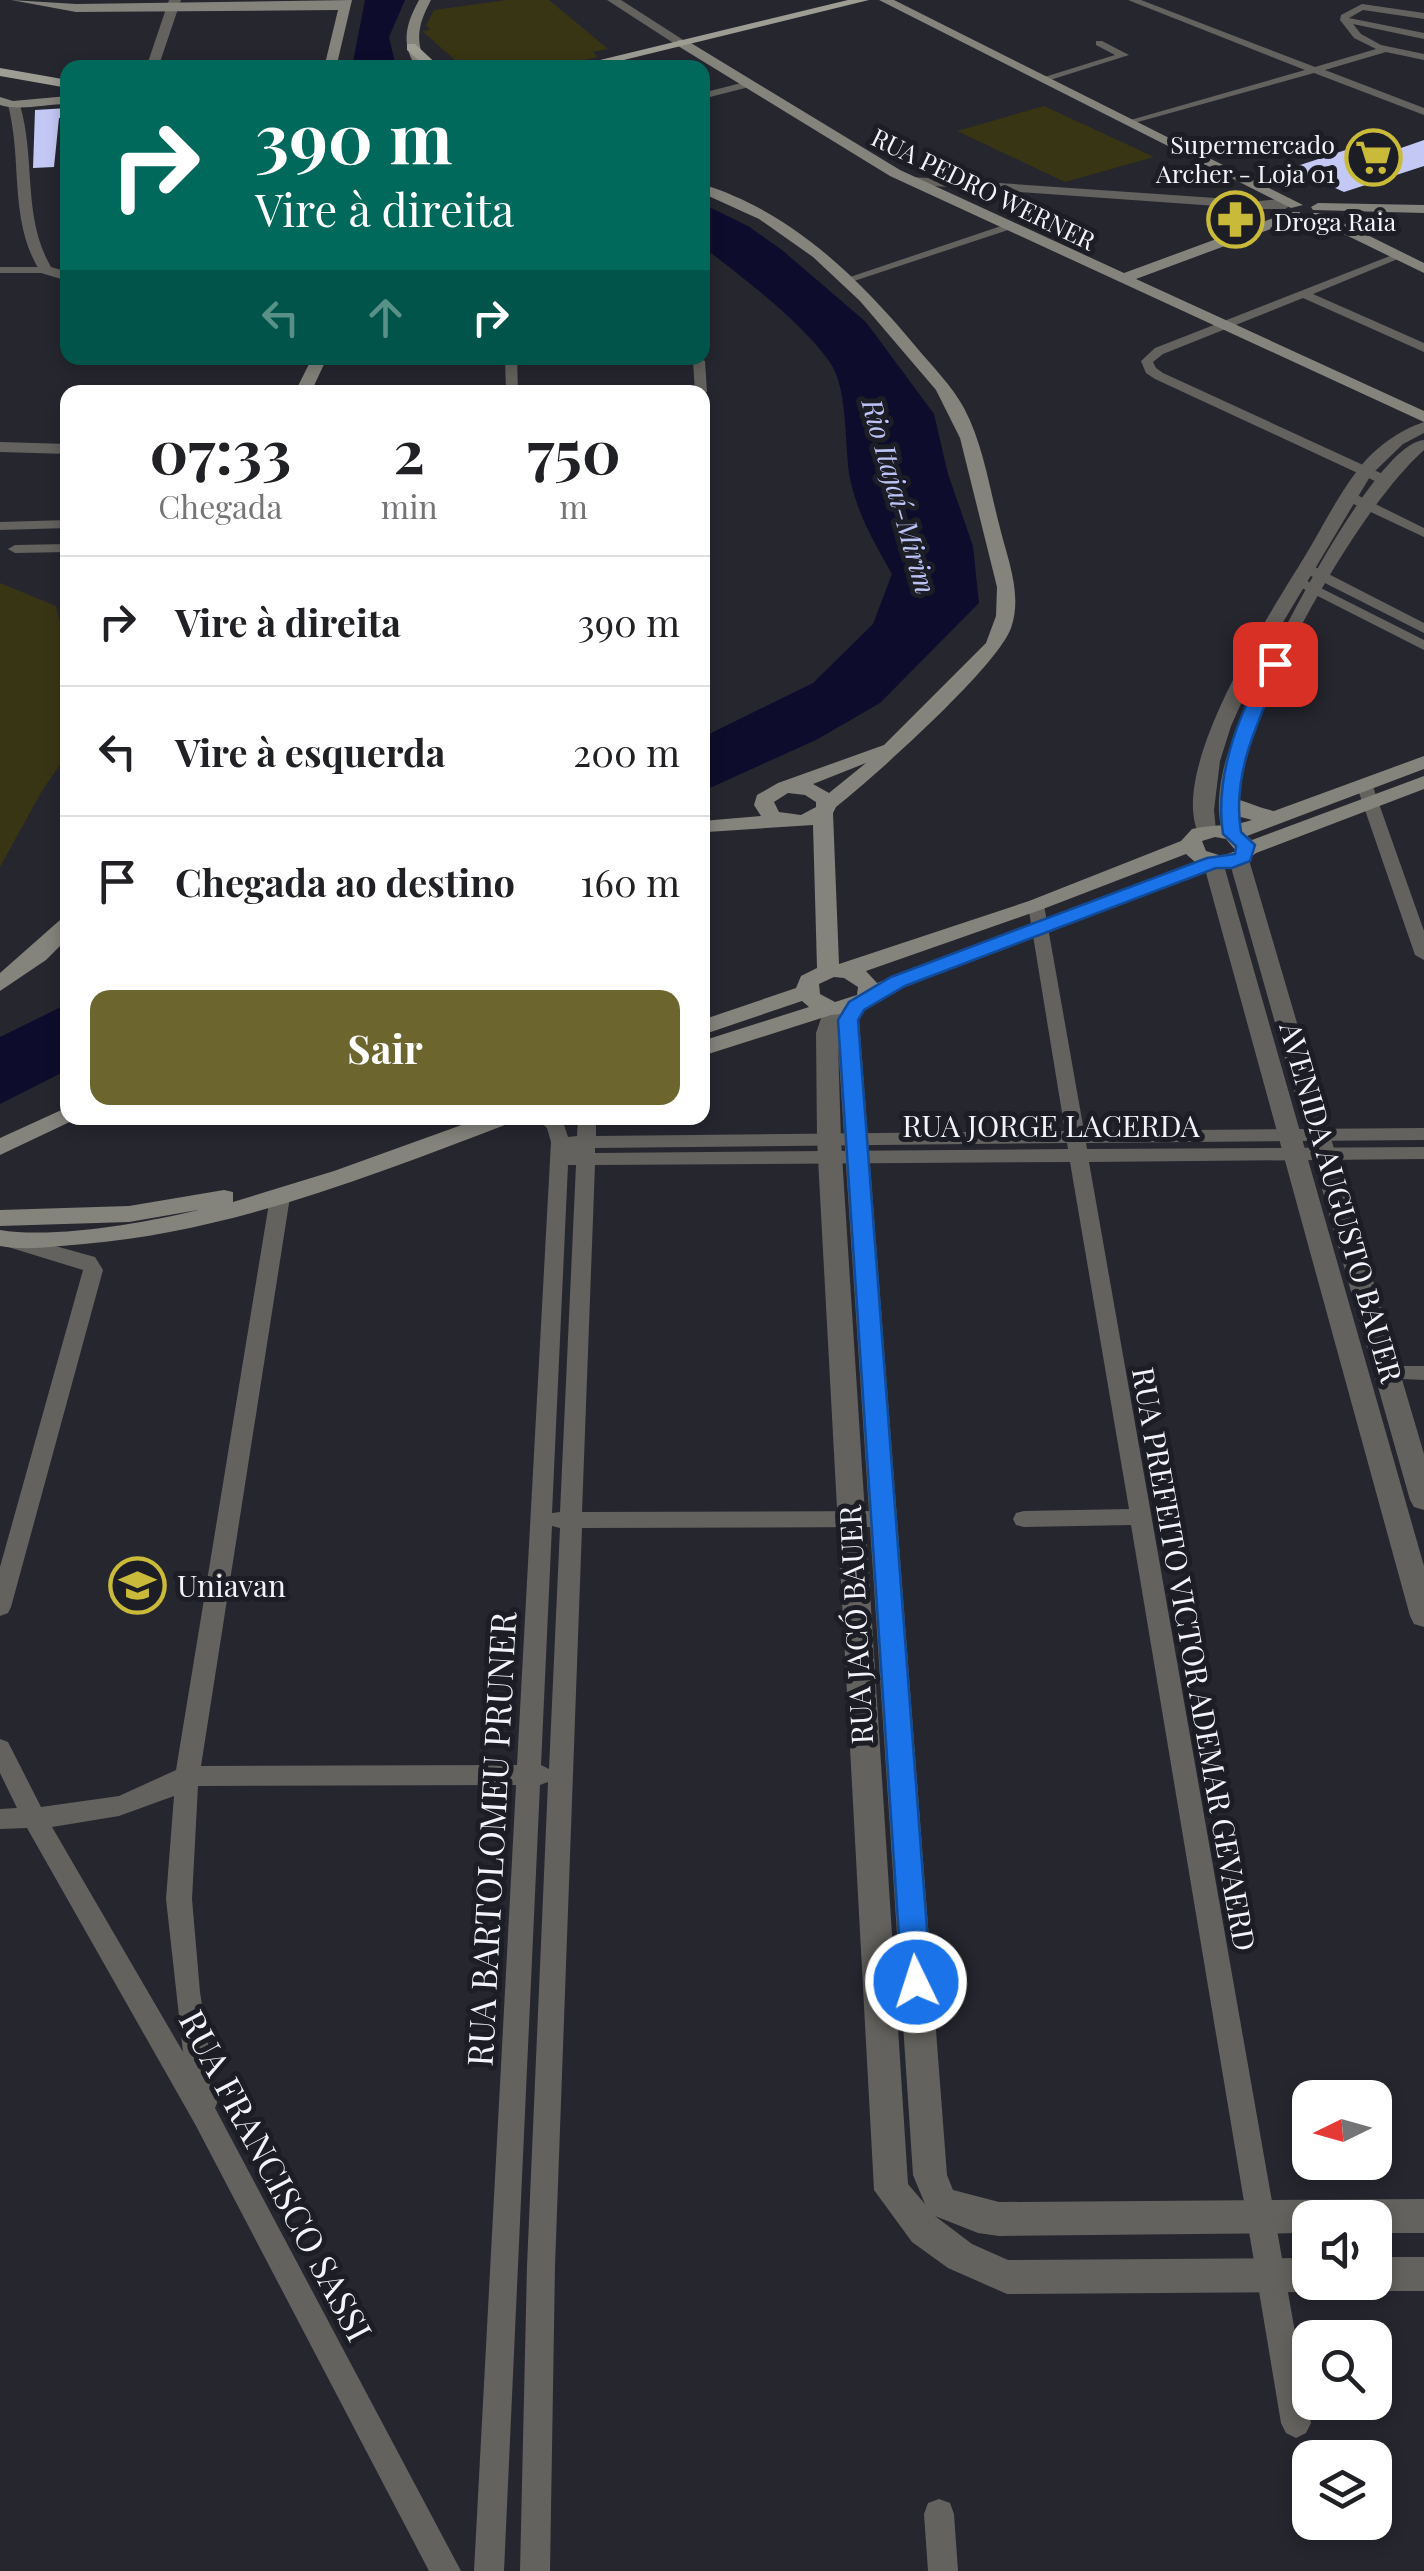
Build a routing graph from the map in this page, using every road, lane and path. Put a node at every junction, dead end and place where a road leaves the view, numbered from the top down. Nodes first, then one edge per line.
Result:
1 (16, 0) edge
2 (424, 0) edge
3 (613, 0) edge
4 (862, 0) edge
5 (886, 0) edge
6 (1133, 0) edge
7 (346, 3) edge
8 (174, 4) edge
9 (1424, 16) edge
10 (1345, 20) junction
11 (1424, 36) edge
12 (682, 43) junction
13 (1098, 43) dead end
14 (411, 47) junction
15 (1380, 51) junction
16 (1424, 58) edge
17 (155, 60) edge
18 (332, 60) edge
19 (419, 60) edge
20 (426, 60) edge
21 (608, 60) edge
22 (710, 60) edge
23 (710, 60) edge
24 (1424, 70) edge
25 (1317, 71) junction
26 (0, 72) edge
27 (1043, 79) junction
28 (749, 84) junction
29 (60, 85) edge
30 (60, 91) edge
31 (710, 94) edge
32 (60, 100) edge
33 (4, 102) edge
34 (1424, 112) edge
35 (1132, 123) junction
36 (912, 181) junction
37 (710, 191) edge
38 (1292, 208) junction
39 (1424, 210) edge
40 (1318, 212) junction
41 (1007, 228) junction
42 (1399, 256) junction
43 (1424, 269) edge
44 (0, 270) edge
45 (46, 270) junction
46 (60, 274) edge
47 (850, 278) junction
48 (1121, 280) junction
49 (1303, 294) junction
50 (1224, 325) junction
51 (1424, 348) edge
52 (1423, 419) edge
53 (1424, 442) edge
54 (0, 447) edge
55 (60, 449) edge
56 (1364, 489) junction
57 (1424, 521) edge
58 (60, 524) edge
59 (0, 526) edge
60 (1424, 532) edge
61 (60, 548) edge
62 (15, 549) dead end
63 (1301, 573) junction
64 (1320, 584) junction
65 (1424, 629) edge
66 (1424, 646) edge
67 (1252, 660) junction
68 (1275, 664) junction
69 (1222, 726) junction
70 (1246, 730) junction
71 (892, 747) junction
72 (1424, 762) edge
73 (1424, 782) edge
74 (777, 791) junction
75 (1367, 793) junction
76 (1229, 802) junction
77 (825, 809) junction
78 (1276, 818) junction
79 (786, 821) junction
80 (710, 824) edge
81 (710, 827) edge
82 (1198, 838) junction
83 (1233, 851) junction
84 (825, 856) junction
85 (1037, 916) junction
86 (60, 933) edge
87 (1420, 934) edge
88 (1424, 955) edge
89 (837, 971) junction
90 (0, 984) edge
91 (806, 992) junction
92 (1277, 992) junction
93 (1250, 993) junction
94 (847, 1005) junction
95 (710, 1025) edge
96 (710, 1047) edge
97 (60, 1118) edge
98 (436, 1125) edge
99 (482, 1125) edge
100 (555, 1125) edge
101 (1424, 1134) edge
102 (575, 1144) edge
103 (1292, 1144) junction
104 (1321, 1144) junction
105 (1076, 1146) junction
106 (0, 1147) edge
107 (844, 1148) junction
108 (1424, 1152) edge
109 (280, 1197) junction
110 (3, 1232) edge
111 (1355, 1262) junction
112 (1325, 1263) junction
113 (552, 1296) junction
114 (578, 1296) junction
115 (1368, 1305) junction
116 (1337, 1306) junction
117 (872, 1334) junction
118 (840, 1336) junction
119 (1387, 1373) junction
120 (1424, 1373) edge
121 (1424, 1500) edge
122 (1140, 1518) junction
123 (884, 1519) junction
124 (1024, 1519) dead end
125 (541, 1520) junction
126 (570, 1520) junction
127 (849, 1520) junction
128 (0, 1607) edge
129 (1424, 1616) edge
130 (0, 1749) edge
131 (528, 1775) junction
132 (560, 1775) junction
133 (187, 1776) junction
134 (34, 1818) junction
135 (0, 1819) edge
136 (515, 2039) junction
137 (550, 2039) junction
138 (205, 2115) junction
139 (932, 2216) junction
140 (1424, 2216) edge
141 (1260, 2218) junction
142 (541, 2266) junction
143 (504, 2267) junction
144 (1392, 2274) edge
145 (1424, 2274) edge
146 (1271, 2275) junction
147 (1292, 2275) edge
148 (1296, 2423) dead end
149 (939, 2514) dead end
150 (446, 2571) edge
151 (489, 2571) edge
152 (536, 2571) edge
153 (943, 2571) edge

1 - 8 main road
2 - 14 main road
3 - 12 street
4 - 12 main road
5 - 27 main road
6 - 25 street
7 - 8 main road
7 - 18 main road
8 - 17 street
9 - 10 street
10 - 11 street
10 - 15 street
12 - 21 main road
12 - 22 main road, RUA PEDRO WERNER
13 - 27 street
14 - 19 main road
14 - 20 main road
15 - 16 street
15 - 24 street
15 - 25 street
23 - 28 main road, RUA PEDRO WERNER
25 - 34 street
25 - 35 street
26 - 29 main road
27 - 35 main road
28 - 31 street
28 - 36 main road, RUA PEDRO WERNER
30 - 33 main road
32 - 33 main road
33 - 45 street
35 - 38 main road
36 - 38 street
36 - 41 main road, RUA PEDRO WERNER
37 - 47 main road
38 - 40 main road
38 - 48 main road
39 - 40 main road
40 - 42 main road
41 - 47 street
41 - 48 main road, RUA PEDRO WERNER
42 - 43 main road
42 - 49 street
44 - 45 street
45 - 46 street
47 - 71 main road
48 - 50 main road, RUA PEDRO WERNER
49 - 50 street
49 - 51 street
50 - 52 main road, RUA PEDRO WERNER
50 - 56 street
52 - 56 street, AVENIDA AUGUSTO BAUER
53 - 56 street, AVENIDA AUGUSTO BAUER
54 - 55 street
56 - 57 street
56 - 60 street
56 - 63 street, AVENIDA AUGUSTO BAUER
56 - 64 street, AVENIDA AUGUSTO BAUER
58 - 59 street
61 - 62 street
63 - 64 street
63 - 67 street, AVENIDA AUGUSTO BAUER
64 - 65 street
64 - 66 street
64 - 68 street, AVENIDA AUGUSTO BAUER
67 - 68 street
67 - 69 street, AVENIDA AUGUSTO BAUER
68 - 70 street, AVENIDA AUGUSTO BAUER
69 - 70 street
69 - 82 street, AVENIDA AUGUSTO BAUER
70 - 76 street, AVENIDA AUGUSTO BAUER
71 - 74 main road
71 - 77 main road
72 - 75 main road
73 - 75 main road
74 - 77 main road
74 - 79 main road
74 - 80 main road
75 - 78 main road
75 - 83 main road
75 - 87 street
76 - 78 main road
76 - 83 street, AVENIDA AUGUSTO BAUER
77 - 79 main road
77 - 84 main road
78 - 83 main road
79 - 81 main road
79 - 84 main road
82 - 83 main road
82 - 83 main road
82 - 85 main road
83 - 85 main road
83 - 92 street, AVENIDA AUGUSTO BAUER
83 - 93 street, AVENIDA AUGUSTO BAUER
84 - 89 main road
85 - 89 main road
85 - 94 main road
85 - 105 street, RUA PREFEITO VICTOR ADEMAR GEVAERD
86 - 90 main road
87 - 88 street
89 - 91 main road
89 - 94 main road
91 - 94 main road
91 - 95 main road
92 - 93 street
92 - 104 street, AVENIDA AUGUSTO BAUER
93 - 103 street, AVENIDA AUGUSTO BAUER
94 - 96 main road
94 - 107 street, RUA JACÓ BAUER
97 - 106 main road
98 - 110 main road
99 - 109 main road
100 - 102 street
101 - 104 street, RUA JORGE LACERDA
102 - 107 street, RUA JORGE LACERDA
102 - 113 street, RUA BARTOLOMEU PRUNER
102 - 114 street, RUA BARTOLOMEU PRUNER
103 - 104 street, RUA JORGE LACERDA
103 - 105 street, RUA JORGE LACERDA
103 - 112 street, AVENIDA AUGUSTO BAUER
104 - 108 street, RUA JORGE LACERDA
104 - 111 street, AVENIDA AUGUSTO BAUER
105 - 107 street, RUA JORGE LACERDA
105 - 122 street, RUA PREFEITO VICTOR ADEMAR GEVAERD
107 - 117 street, RUA JACÓ BAUER
107 - 118 street, RUA JACÓ BAUER
109 - 110 main road
109 - 133 street
110 - 128 street
111 - 112 street
111 - 115 street, AVENIDA AUGUSTO BAUER
112 - 116 street, AVENIDA AUGUSTO BAUER
113 - 114 street
113 - 125 street, RUA BARTOLOMEU PRUNER
114 - 126 street, RUA BARTOLOMEU PRUNER
115 - 116 street
115 - 119 street, AVENIDA AUGUSTO BAUER
116 - 129 street, AVENIDA AUGUSTO BAUER
117 - 118 street
117 - 123 street, RUA JACÓ BAUER
118 - 127 street, RUA JACÓ BAUER
119 - 120 street
119 - 121 street, AVENIDA AUGUSTO BAUER
122 - 124 street
122 - 141 street, RUA PREFEITO VICTOR ADEMAR GEVAERD
123 - 127 street
123 - 139 street, RUA JACÓ BAUER
125 - 126 street
125 - 131 street, RUA BARTOLOMEU PRUNER
126 - 127 street
126 - 132 street, RUA BARTOLOMEU PRUNER
127 - 139 street, RUA JACÓ BAUER
130 - 134 street, RUA FRANCISCO SASSI
131 - 132 street
131 - 133 street
131 - 136 street, RUA BARTOLOMEU PRUNER
132 - 137 street, RUA BARTOLOMEU PRUNER
133 - 134 street
133 - 138 street
134 - 135 street
134 - 138 street, RUA FRANCISCO SASSI
136 - 137 street
136 - 143 street, RUA BARTOLOMEU PRUNER
137 - 142 street, RUA BARTOLOMEU PRUNER
138 - 150 street, RUA FRANCISCO SASSI
139 - 141 street
139 - 146 street
140 - 141 street
141 - 146 street, RUA PREFEITO VICTOR ADEMAR GEVAERD
142 - 143 street
142 - 152 street, RUA BARTOLOMEU PRUNER
143 - 151 street, RUA BARTOLOMEU PRUNER
144 - 145 street
146 - 147 street
146 - 148 street, RUA PREFEITO VICTOR ADEMAR GEVAERD
149 - 153 street

